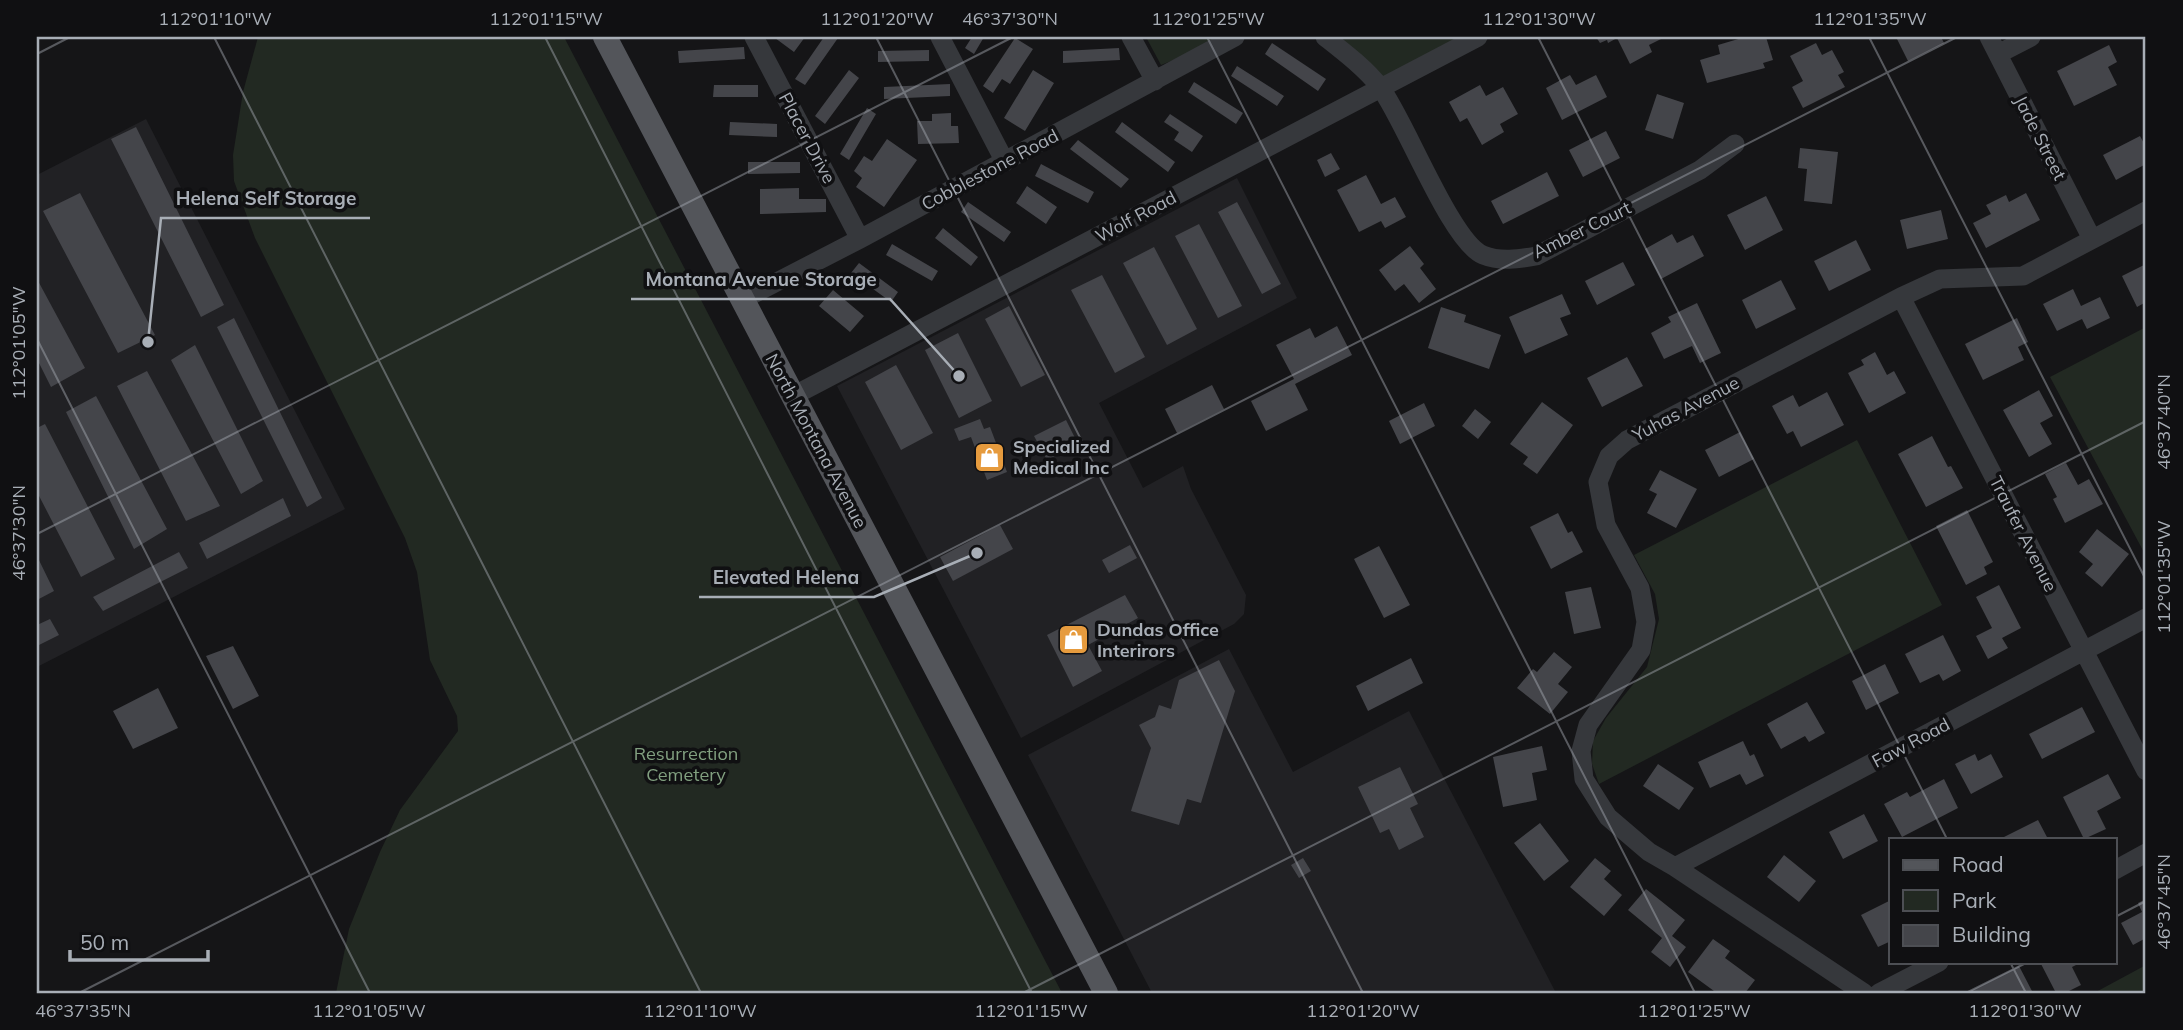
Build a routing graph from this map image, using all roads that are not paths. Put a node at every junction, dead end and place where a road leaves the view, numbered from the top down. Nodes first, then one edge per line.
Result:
1 (605, 37) edge
2 (754, 37) edge
3 (940, 37) edge
4 (1131, 37) edge
5 (1235, 37) edge
6 (1325, 37) edge
7 (1478, 37) edge
8 (2031, 37) edge
9 (1993, 46) edge
10 (1155, 81) junction
11 (1381, 88) junction
12 (1735, 144) dead end
13 (1005, 162) junction
14 (2146, 211) edge
15 (860, 239) junction
16 (2092, 239) junction
17 (1901, 297) junction
18 (742, 300) junction
19 (793, 396) junction
20 (2146, 618) edge
21 (2084, 651) junction
22 (2146, 771) edge
23 (2146, 853) edge
24 (1675, 867) junction
25 (2116, 869) edge
26 (1935, 964) edge
27 (1106, 993) edge
28 (1864, 993) edge
29 (1879, 993) edge

1 - 18 main road, North Montana Avenue
2 - 15 street, Placer Drive
3 - 13 street
4 - 10 street
5 - 10 street, Cobblestone Road
6 - 11 street
7 - 11 street, Wolf Road
8 - 9 street
9 - 16 street, Jade Street
10 - 13 street, Cobblestone Road
11 - 12 street, Amber Court
11 - 19 street, Wolf Road
13 - 15 street, Cobblestone Road
14 - 16 street, Yuhas Avenue
15 - 18 street, Cobblestone Road
16 - 17 street, Yuhas Avenue
17 - 21 street, Traufer Avenue
17 - 24 street, Yuhas Avenue
18 - 19 main road, North Montana Avenue
19 - 27 main road, North Montana Avenue
20 - 21 street, Faw Road
21 - 22 street, Traufer Avenue
21 - 24 street, Faw Road
23 - 25 street
24 - 28 street, Yuhas Avenue
26 - 29 street

